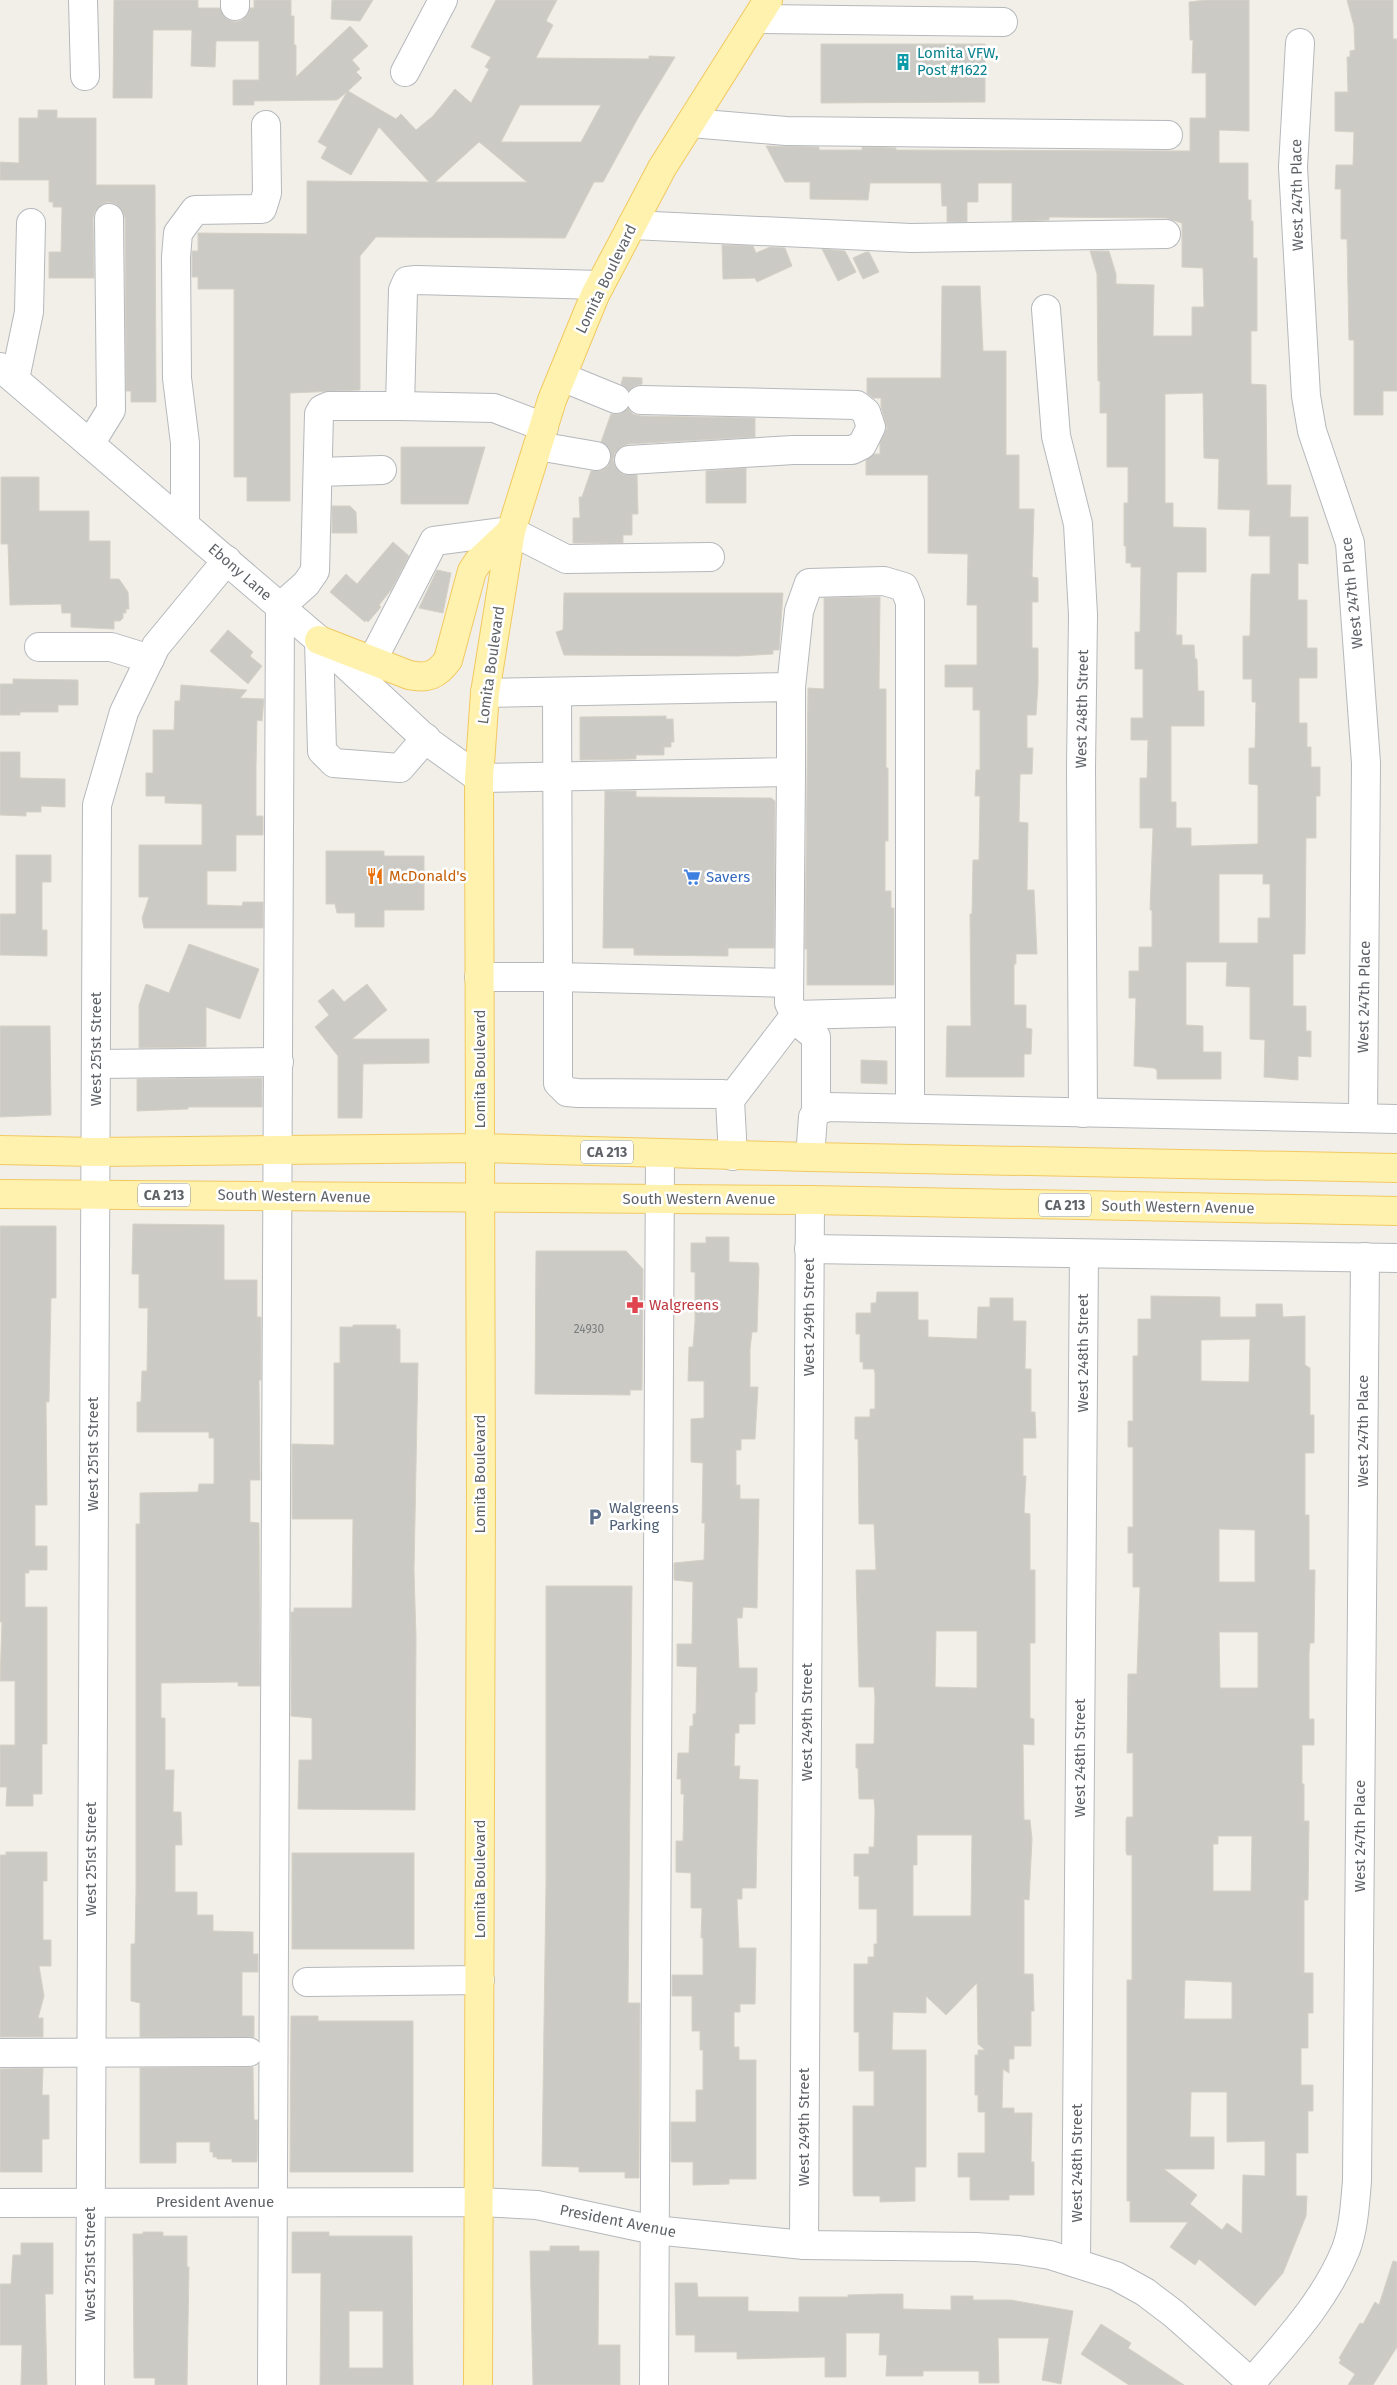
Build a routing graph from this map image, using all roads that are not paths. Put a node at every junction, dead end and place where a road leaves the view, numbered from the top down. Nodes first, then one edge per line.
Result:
1 (83, 0) edge
2 (442, 0) edge
3 (762, 9) edge
4 (1003, 22) dead end
5 (1300, 43) dead end
6 (405, 72) dead end
7 (85, 76) dead end
8 (691, 123) junction
9 (266, 125) dead end
10 (1168, 135) dead end
11 (109, 218) dead end
12 (31, 223) dead end
13 (632, 225) junction
14 (1166, 234) dead end
15 (600, 285) junction
16 (1046, 309) dead end
17 (7, 373) edge
18 (562, 377) junction
19 (400, 406) junction
20 (541, 436) junction
21 (90, 444) junction
22 (596, 456) dead end
23 (629, 460) dead end
24 (382, 470) dead end
25 (318, 472) junction
26 (185, 525) junction
27 (511, 531) junction
28 (710, 557) dead end
29 (227, 560) junction
30 (280, 607) junction
31 (319, 640) junction
32 (39, 647) dead end
33 (150, 659) junction
34 (372, 661) junction
35 (791, 687) junction
36 (557, 692) junction
37 (485, 693) junction
38 (426, 738) junction
39 (791, 772) junction
40 (557, 776) junction
41 (479, 778) junction
42 (479, 977) junction
43 (558, 977) junction
44 (789, 983) junction
45 (910, 1012) junction
46 (795, 1015) junction
47 (279, 1062) junction
48 (96, 1064) junction
49 (730, 1100) junction
50 (910, 1108) junction
51 (816, 1112) junction
52 (1083, 1112) junction
53 (1363, 1118) junction
54 (1397, 1119) edge
55 (480, 1148) junction
56 (278, 1149) junction
57 (0, 1150) edge
58 (95, 1152) junction
59 (660, 1154) junction
60 (733, 1156) junction
61 (810, 1158) junction
62 (1397, 1168) edge
63 (0, 1194) edge
64 (94, 1195) junction
65 (278, 1196) junction
66 (480, 1197) junction
67 (660, 1199) junction
68 (810, 1200) junction
69 (1397, 1211) edge
70 (809, 1249) junction
71 (1084, 1254) junction
72 (1365, 1257) junction
73 (1397, 1258) edge
74 (480, 1980) junction
75 (307, 1982) dead end
76 (249, 2052) dead end
77 (0, 2053) edge
78 (90, 2054) junction
79 (274, 2202) junction
80 (479, 2202) junction
81 (0, 2203) edge
82 (90, 2203) junction
83 (654, 2230) junction
84 (804, 2244) junction
85 (1076, 2263) junction
86 (1252, 2384) edge
87 (90, 2385) edge
88 (272, 2385) edge
89 (478, 2385) edge
90 (654, 2385) edge

1 - 7 street
2 - 6 street
3 - 4 street
3 - 8 main road, Lomita Boulevard
5 - 53 street, West 247th Place
8 - 10 street
8 - 13 main road, Lomita Boulevard
9 - 26 street
11 - 21 street
12 - 17 street
13 - 14 street
13 - 15 main road, Lomita Boulevard
15 - 18 main road, Lomita Boulevard
15 - 19 street
16 - 52 street, West 248th Street
17 - 21 street, Ebony Lane
18 - 20 main road, Lomita Boulevard
18 - 23 street
19 - 20 street
19 - 25 street
20 - 22 street
20 - 27 main road, Lomita Boulevard
21 - 26 street, Ebony Lane
24 - 25 street
25 - 30 street
26 - 29 street, Ebony Lane
27 - 28 street
27 - 34 street
27 - 34 main road
27 - 37 main road, Lomita Boulevard
29 - 30 street, Ebony Lane
29 - 33 street, West 251st Street
30 - 31 street, Ebony Lane
30 - 47 street
31 - 34 main road
31 - 38 street, Ebony Lane
31 - 38 street
32 - 33 street
33 - 48 street, West 251st Street
35 - 36 street
35 - 39 street
35 - 45 street
36 - 37 street
36 - 40 street
37 - 41 main road, Lomita Boulevard
38 - 41 street, Ebony Lane
39 - 40 street
39 - 44 street
40 - 41 street
40 - 43 street
41 - 42 main road, Lomita Boulevard
42 - 43 street
42 - 55 main road, Lomita Boulevard
43 - 44 street
43 - 49 street
44 - 46 street
45 - 46 street
45 - 50 street
46 - 49 street
46 - 51 street
47 - 48 street
47 - 56 street
48 - 58 street, West 251st Street
49 - 60 street
50 - 51 street
50 - 52 street
51 - 61 street
52 - 53 street
53 - 54 street
55 - 56 main road, CA 213
55 - 59 main road, CA 213
55 - 66 main road, Lomita Boulevard
56 - 58 main road, CA 213
56 - 65 street
57 - 58 main road, CA 213
58 - 64 street, West 251st Street
59 - 60 main road, CA 213
59 - 67 street
60 - 61 main road, CA 213
61 - 62 main road, CA 213
63 - 64 main road, South Western Avenue / CA 213
64 - 65 main road, South Western Avenue / CA 213
64 - 78 street, West 251st Street
65 - 66 main road, South Western Avenue / CA 213
65 - 79 street
66 - 67 main road, South Western Avenue / CA 213
66 - 74 main road, Lomita Boulevard
67 - 68 main road, South Western Avenue / CA 213
67 - 83 street
68 - 69 main road, South Western Avenue / CA 213
68 - 70 street, West 249th Street
70 - 71 street
70 - 84 street, West 249th Street
71 - 72 street
71 - 85 street, West 248th Street
72 - 73 street
72 - 86 street, West 247th Place
74 - 75 street
74 - 80 main road, Lomita Boulevard
76 - 78 street
77 - 78 street
78 - 82 street, West 251st Street
79 - 80 street, President Avenue
79 - 82 street, President Avenue
79 - 88 street
80 - 83 street, President Avenue
80 - 89 main road, Lomita Boulevard
81 - 82 street, President Avenue
82 - 87 street, West 251st Street
83 - 84 street, President Avenue
83 - 90 street
84 - 85 street, President Avenue
85 - 86 street, President Avenue

